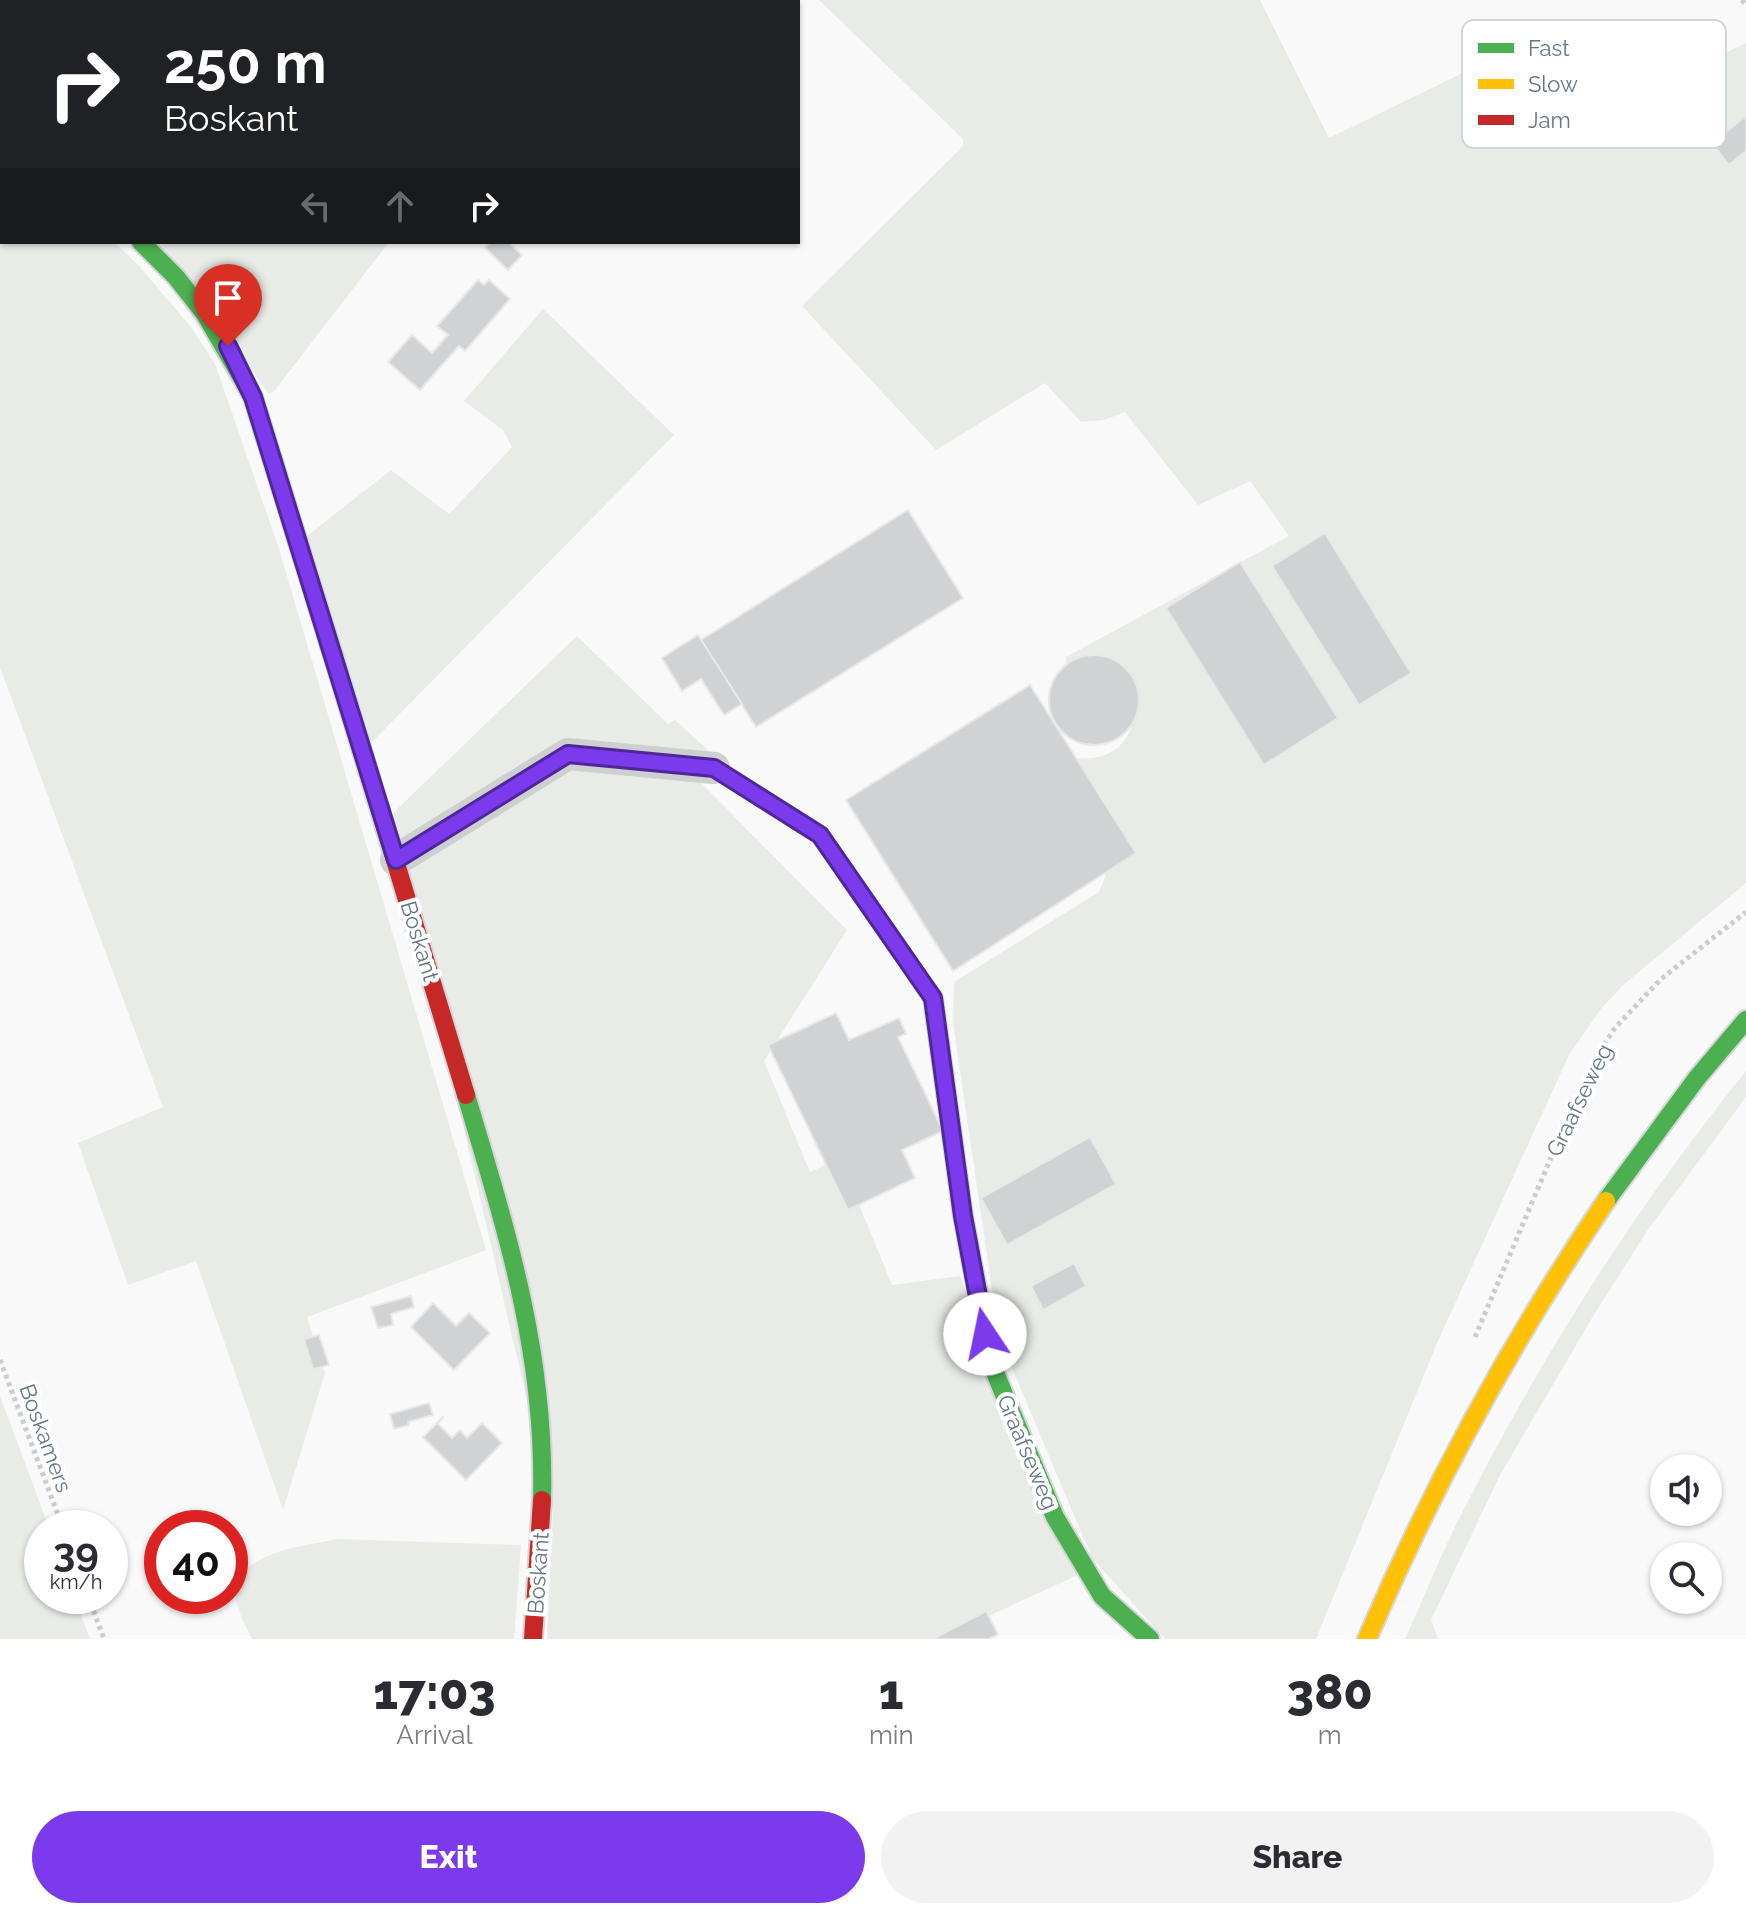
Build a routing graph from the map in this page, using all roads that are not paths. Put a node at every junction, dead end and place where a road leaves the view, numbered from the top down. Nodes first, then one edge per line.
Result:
1 (143, 244) edge
2 (714, 768) joint
3 (396, 860) junction
4 (933, 998) joint
5 (1746, 1020) edge
6 (533, 1639) edge
7 (1150, 1639) edge
8 (1367, 1639) edge

1 - 3 street, Boskant
2 - 3 street, Graafseweg
2 - 4 lane, Graafseweg
3 - 6 street, Boskant
4 - 7 street, Graafseweg
5 - 8 street

